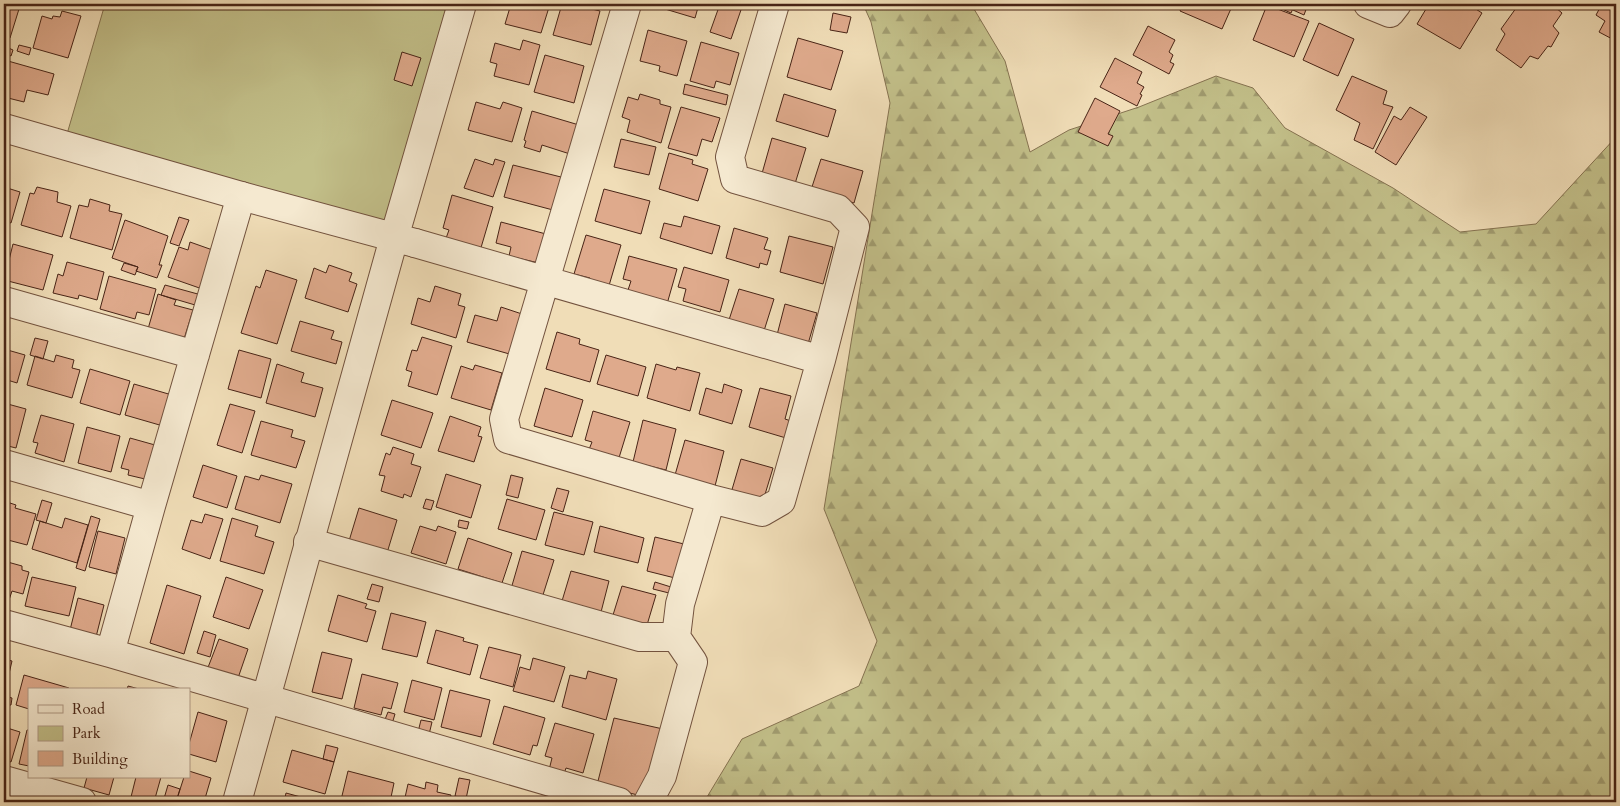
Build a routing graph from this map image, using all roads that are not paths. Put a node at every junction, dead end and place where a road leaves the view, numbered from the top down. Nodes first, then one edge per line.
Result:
1 (462, 4) edge
2 (627, 4) edge
3 (775, 4) edge
4 (1368, 4) edge
5 (1397, 4) edge
6 (4, 128) edge
7 (241, 196) junction
8 (404, 240) junction
9 (545, 281) junction
10 (4, 301) edge
11 (195, 355) junction
12 (821, 360) junction
13 (4, 464) edge
14 (710, 499) junction
15 (151, 506) junction
16 (308, 542) junction
17 (4, 624) edge
18 (676, 637) junction
19 (110, 653) junction
20 (265, 699) junction
21 (4, 780) edge
22 (82, 802) edge
23 (237, 802) edge
24 (619, 802) edge
25 (648, 802) edge

1 - 8 street
2 - 9 street
3 - 12 street
4 - 5 street
6 - 7 street
7 - 8 street
7 - 11 street
8 - 9 street
8 - 16 street
9 - 12 street
9 - 14 street
10 - 11 street
11 - 15 street
12 - 14 street
13 - 15 street
14 - 18 street
15 - 19 street
16 - 18 street
16 - 20 street
17 - 19 street
18 - 25 street
19 - 20 street
20 - 23 street
20 - 24 street
21 - 22 street

